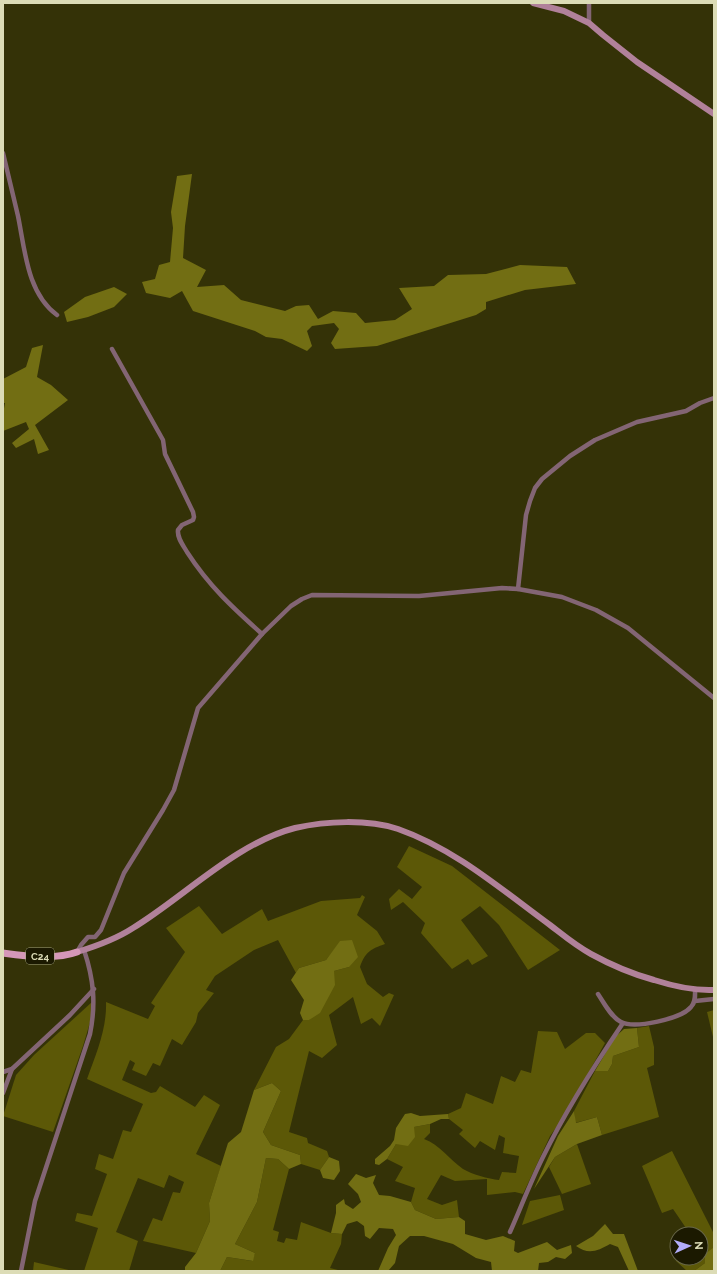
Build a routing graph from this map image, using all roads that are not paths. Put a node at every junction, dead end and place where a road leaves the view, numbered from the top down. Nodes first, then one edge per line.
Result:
1 (533, 3) edge
2 (589, 3) edge
3 (589, 23) junction
4 (714, 114) edge
5 (3, 153) edge
6 (57, 316) dead end
7 (112, 349) dead end
8 (714, 398) edge
9 (518, 589) junction
10 (262, 634) junction
11 (714, 698) edge
12 (81, 951) junction
13 (3, 953) edge
14 (94, 989) junction
15 (694, 989) junction
16 (714, 990) edge
17 (598, 994) dead end
18 (714, 999) edge
19 (694, 1001) junction
20 (623, 1023) junction
21 (12, 1069) junction
22 (3, 1072) edge
23 (3, 1093) edge
24 (510, 1232) dead end
25 (21, 1271) edge

1 - 3 main road
2 - 3 street
3 - 4 main road
5 - 6 street
7 - 10 street
8 - 9 street
9 - 10 street
9 - 11 street
10 - 12 street
12 - 13 main road, C24
12 - 14 street
12 - 15 main road, C24
14 - 21 street
14 - 25 street
15 - 16 main road, C24
15 - 19 street
17 - 20 street
18 - 19 street
19 - 20 street
20 - 24 street
21 - 22 street
21 - 23 street

